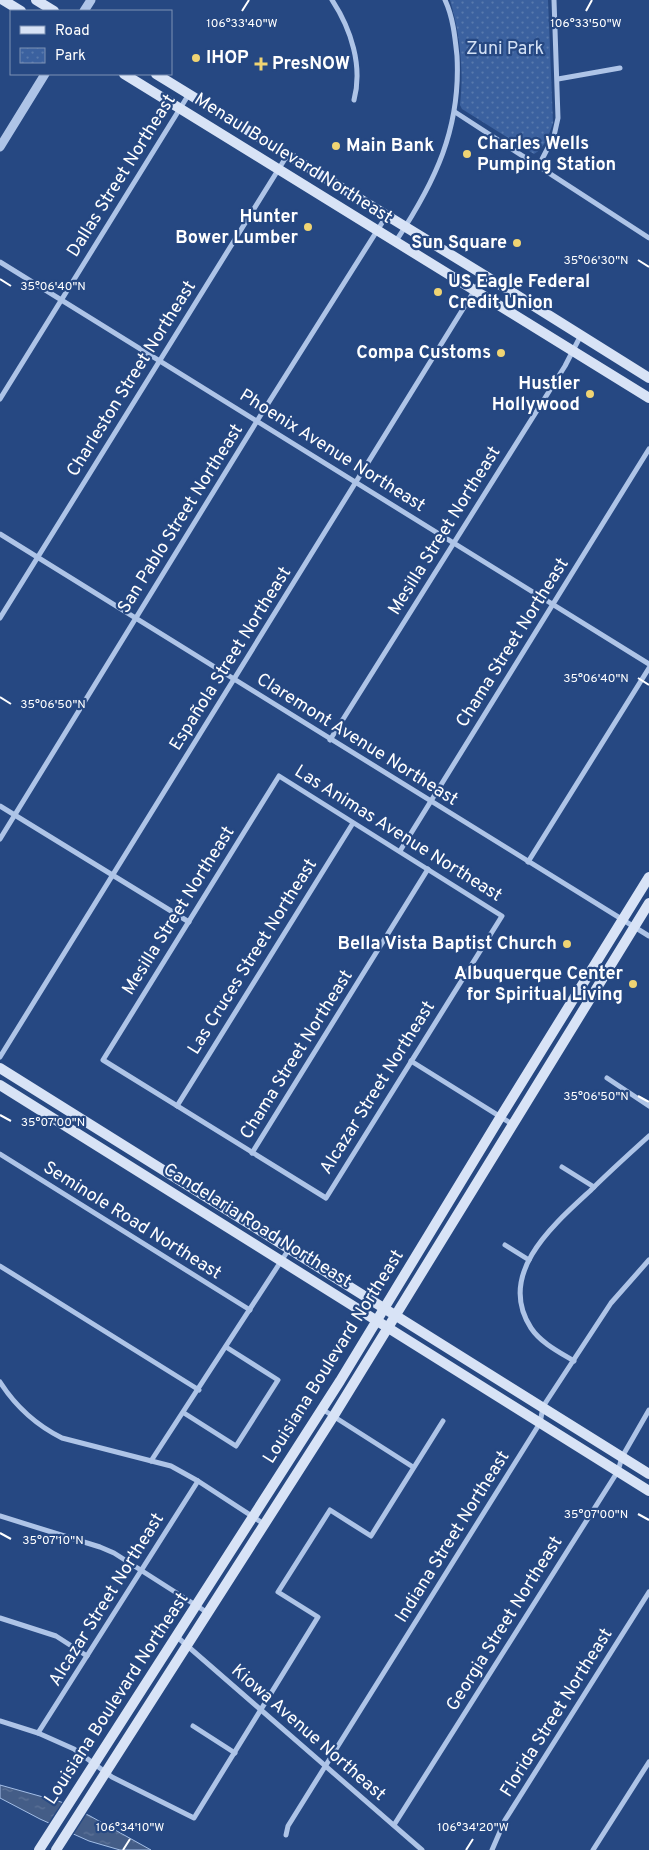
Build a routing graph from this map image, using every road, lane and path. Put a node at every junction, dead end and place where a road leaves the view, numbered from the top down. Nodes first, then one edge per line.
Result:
1 (3, 0) edge
2 (36, 0) edge
3 (332, 0) edge
4 (445, 0) edge
5 (554, 0) edge
6 (19, 10) edge
7 (52, 10) edge
8 (620, 68) dead end
9 (45, 75) edge
10 (126, 75) edge
11 (158, 75) edge
12 (558, 79) junction
13 (189, 94) junction
14 (354, 100) dead end
15 (180, 108) junction
16 (455, 112) junction
17 (0, 147) edge
18 (288, 154) junction
19 (539, 165) junction
20 (278, 170) junction
21 (387, 215) junction
22 (406, 227) junction
23 (378, 230) junction
24 (649, 238) edge
25 (396, 241) junction
26 (0, 262) edge
27 (484, 275) junction
28 (476, 290) junction
29 (61, 300) junction
30 (581, 335) junction
31 (573, 350) junction
32 (159, 361) junction
33 (649, 378) edge
34 (624, 382) junction
35 (649, 390) edge
36 (649, 398) edge
37 (0, 399) edge
38 (257, 421) junction
39 (649, 449) edge
40 (356, 483) junction
41 (0, 534) edge
42 (454, 544) junction
43 (38, 558) junction
44 (553, 605) junction
45 (0, 618) edge
46 (136, 619) junction
47 (649, 664) edge
48 (649, 668) edge
49 (234, 680) junction
50 (330, 740) junction
51 (279, 776) joint
52 (430, 802) junction
53 (0, 806) edge
54 (15, 815) junction
55 (353, 823) junction
56 (0, 839) edge
57 (400, 851) junction
58 (528, 862) junction
59 (428, 869) junction
60 (113, 876) junction
61 (649, 877) edge
62 (649, 903) edge
63 (502, 916) joint
64 (622, 920) junction
65 (189, 922) junction
66 (634, 927) junction
67 (649, 936) edge
68 (0, 1057) edge
69 (411, 1061) junction
70 (0, 1068) edge
71 (607, 1078) dead end
72 (0, 1085) edge
73 (177, 1106) junction
74 (649, 1106) edge
75 (501, 1116) junction
76 (512, 1124) junction
77 (649, 1136) edge
78 (252, 1153) junction
79 (0, 1154) edge
80 (562, 1168) dead end
81 (594, 1187) junction
82 (505, 1245) dead end
83 (289, 1249) junction
84 (529, 1260) junction
85 (649, 1260) edge
86 (281, 1261) junction
87 (0, 1266) edge
88 (386, 1309) junction
89 (250, 1310) junction
90 (395, 1315) junction
91 (378, 1321) junction
92 (388, 1327) junction
93 (226, 1347) junction
94 (574, 1361) junction
95 (0, 1382) edge
96 (198, 1390) junction
97 (543, 1407) junction
98 (322, 1409) junction
99 (649, 1410) edge
100 (184, 1412) junction
101 (333, 1416) junction
102 (442, 1420) dead end
103 (540, 1423) junction
104 (622, 1457) junction
105 (152, 1460) junction
106 (413, 1467) junction
107 (618, 1471) junction
108 (649, 1473) edge
109 (198, 1481) junction
110 (649, 1491) edge
111 (0, 1516) edge
112 (253, 1517) junction
113 (264, 1524) junction
114 (142, 1571) junction
115 (649, 1592) edge
116 (196, 1605) junction
117 (208, 1613) junction
118 (0, 1618) edge
119 (176, 1636) junction
120 (186, 1646) junction
121 (88, 1656) junction
122 (261, 1710) junction
123 (0, 1721) edge
124 (194, 1726) dead end
125 (38, 1733) junction
126 (236, 1753) junction
127 (649, 1762) edge
128 (95, 1764) junction
129 (326, 1766) junction
130 (107, 1771) junction
131 (394, 1826) junction
132 (286, 1835) dead end
133 (39, 1850) edge
134 (56, 1850) edge
135 (422, 1850) edge
136 (492, 1850) edge
137 (593, 1850) edge

1 - 6 main road
2 - 7 main road
3 - 14 street
4 - 16 street
5 - 12 street
8 - 12 street
9 - 17 street
10 - 15 main road, Menaul Boulevard Northeast
11 - 13 main road, Menaul Boulevard Northeast
12 - 19 street
13 - 15 street, Dallas Street Northeast
13 - 18 main road, Menaul Boulevard Northeast
15 - 20 main road, Menaul Boulevard Northeast
15 - 29 street, Dallas Street Northeast
16 - 19 street
16 - 22 street
18 - 20 street, Charleston Street Northeast
18 - 21 main road, Menaul Boulevard Northeast
19 - 24 street
20 - 23 main road, Menaul Boulevard Northeast
20 - 32 street, Charleston Street Northeast
21 - 22 main road, Menaul Boulevard Northeast
21 - 23 street, San Pablo Street Northeast
22 - 25 street
22 - 27 main road, Menaul Boulevard Northeast
23 - 25 main road, Menaul Boulevard Northeast
23 - 38 street, San Pablo Street Northeast
25 - 28 main road, Menaul Boulevard Northeast
26 - 29 street, Phoenix Avenue Northeast
27 - 28 street, Española Street Northeast
27 - 30 main road, Menaul Boulevard Northeast
28 - 31 main road, Menaul Boulevard Northeast
28 - 40 street, Española Street Northeast
29 - 32 street, Phoenix Avenue Northeast
29 - 37 street, Dallas Street Northeast
30 - 31 street, Mesilla Street Northeast
30 - 33 main road, Menaul Boulevard Northeast
31 - 34 main road, Menaul Boulevard Northeast
31 - 42 street, Mesilla Street Northeast
32 - 38 street, Phoenix Avenue Northeast
32 - 43 street, Charleston Street Northeast
34 - 35 main road
34 - 36 main road, Menaul Boulevard Northeast
38 - 40 street, Phoenix Avenue Northeast
38 - 46 street, San Pablo Street Northeast
39 - 44 street, Chama Street Northeast
40 - 42 street, Phoenix Avenue Northeast
40 - 49 street, Española Street Northeast
41 - 43 street, Claremont Avenue Northeast
42 - 44 street, Phoenix Avenue Northeast
42 - 50 street, Mesilla Street Northeast
43 - 45 street, Charleston Street Northeast
43 - 46 street, Claremont Avenue Northeast
44 - 47 street, Phoenix Avenue Northeast
44 - 52 street, Chama Street Northeast
46 - 49 street, Claremont Avenue Northeast
46 - 54 street, San Pablo Street Northeast
48 - 58 street
49 - 50 street, Claremont Avenue Northeast
49 - 60 street, Española Street Northeast
50 - 52 street, Claremont Avenue Northeast
51 - 55 street, Las Animas Avenue Northeast
51 - 65 street, Mesilla Street Northeast
52 - 57 street, Chama Street Northeast
52 - 58 street, Claremont Avenue Northeast
53 - 54 street
54 - 56 street, San Pablo Street Northeast
54 - 60 street
55 - 57 street, Las Animas Avenue Northeast
55 - 73 street, Las Cruces Street Northeast
57 - 59 street, Las Animas Avenue Northeast
58 - 64 street, Claremont Avenue Northeast
59 - 63 street, Las Animas Avenue Northeast
59 - 78 street, Chama Street Northeast
60 - 65 street
60 - 68 street, Española Street Northeast
61 - 64 main road, Louisiana Boulevard Northeast
62 - 66 main road, Louisiana Boulevard Northeast
63 - 69 street, Alcazar Street Northeast
64 - 66 street, Claremont Avenue Northeast
64 - 75 main road, Louisiana Boulevard Northeast
65 - 73 street, Mesilla Street Northeast
66 - 67 street, Claremont Avenue Northeast
66 - 76 main road, Louisiana Boulevard Northeast
69 - 75 street
69 - 78 street, Alcazar Street Northeast
70 - 83 main road, Candelaria Road Northeast
71 - 74 street
72 - 86 main road, Candelaria Road Northeast
73 - 78 street
75 - 76 street
75 - 88 main road, Louisiana Boulevard Northeast
76 - 90 main road, Louisiana Boulevard Northeast
77 - 81 street
79 - 89 street, Seminole Road Northeast
80 - 81 street
81 - 84 street
82 - 84 street
83 - 86 street
83 - 88 main road, Candelaria Road Northeast
84 - 94 street
85 - 94 street, Indiana Street Northeast
86 - 89 street
86 - 91 main road, Candelaria Road Northeast
87 - 96 street
88 - 90 main road, Candelaria Road Northeast
88 - 91 main road, Louisiana Boulevard Northeast
89 - 93 street
90 - 92 main road, Louisiana Boulevard Northeast
90 - 97 main road, Candelaria Road Northeast
91 - 92 main road, Candelaria Road Northeast
91 - 98 main road, Louisiana Boulevard Northeast
92 - 101 main road, Louisiana Boulevard Northeast
92 - 103 main road, Candelaria Road Northeast
93 - 96 street
93 - 100 street
94 - 97 street, Indiana Street Northeast
95 - 105 street
96 - 100 street
97 - 103 street, Indiana Street Northeast
97 - 104 main road, Candelaria Road Northeast
98 - 101 street
98 - 112 main road, Louisiana Boulevard Northeast
99 - 104 street, Georgia Street Northeast
100 - 105 street
101 - 106 street
101 - 113 main road, Louisiana Boulevard Northeast
102 - 106 street
103 - 107 main road, Candelaria Road Northeast
103 - 129 street, Indiana Street Northeast
104 - 107 street, Georgia Street Northeast
104 - 108 main road, Candelaria Road Northeast
105 - 109 street
106 - 122 street
107 - 110 main road, Candelaria Road Northeast
107 - 131 street, Georgia Street Northeast
109 - 112 street
109 - 114 street, Alcazar Street Northeast
111 - 114 street
112 - 113 street
112 - 116 main road, Louisiana Boulevard Northeast
113 - 117 main road, Louisiana Boulevard Northeast
114 - 116 street
114 - 121 street, Alcazar Street Northeast
115 - 136 street, Florida Street Northeast
116 - 117 street
116 - 119 main road, Louisiana Boulevard Northeast
117 - 120 main road, Louisiana Boulevard Northeast
118 - 121 street
119 - 120 street, Kiowa Avenue Northeast
119 - 128 main road, Louisiana Boulevard Northeast
120 - 122 street, Kiowa Avenue Northeast
120 - 130 main road, Louisiana Boulevard Northeast
121 - 125 street, Alcazar Street Northeast
122 - 126 street
122 - 129 street, Kiowa Avenue Northeast
123 - 125 street
124 - 126 street
125 - 128 street
126 - 130 street
127 - 137 street
128 - 130 street
128 - 133 main road, Louisiana Boulevard Northeast
129 - 131 street, Kiowa Avenue Northeast
129 - 132 street, Indiana Street Northeast
130 - 134 main road, Louisiana Boulevard Northeast
131 - 135 street, Kiowa Avenue Northeast

